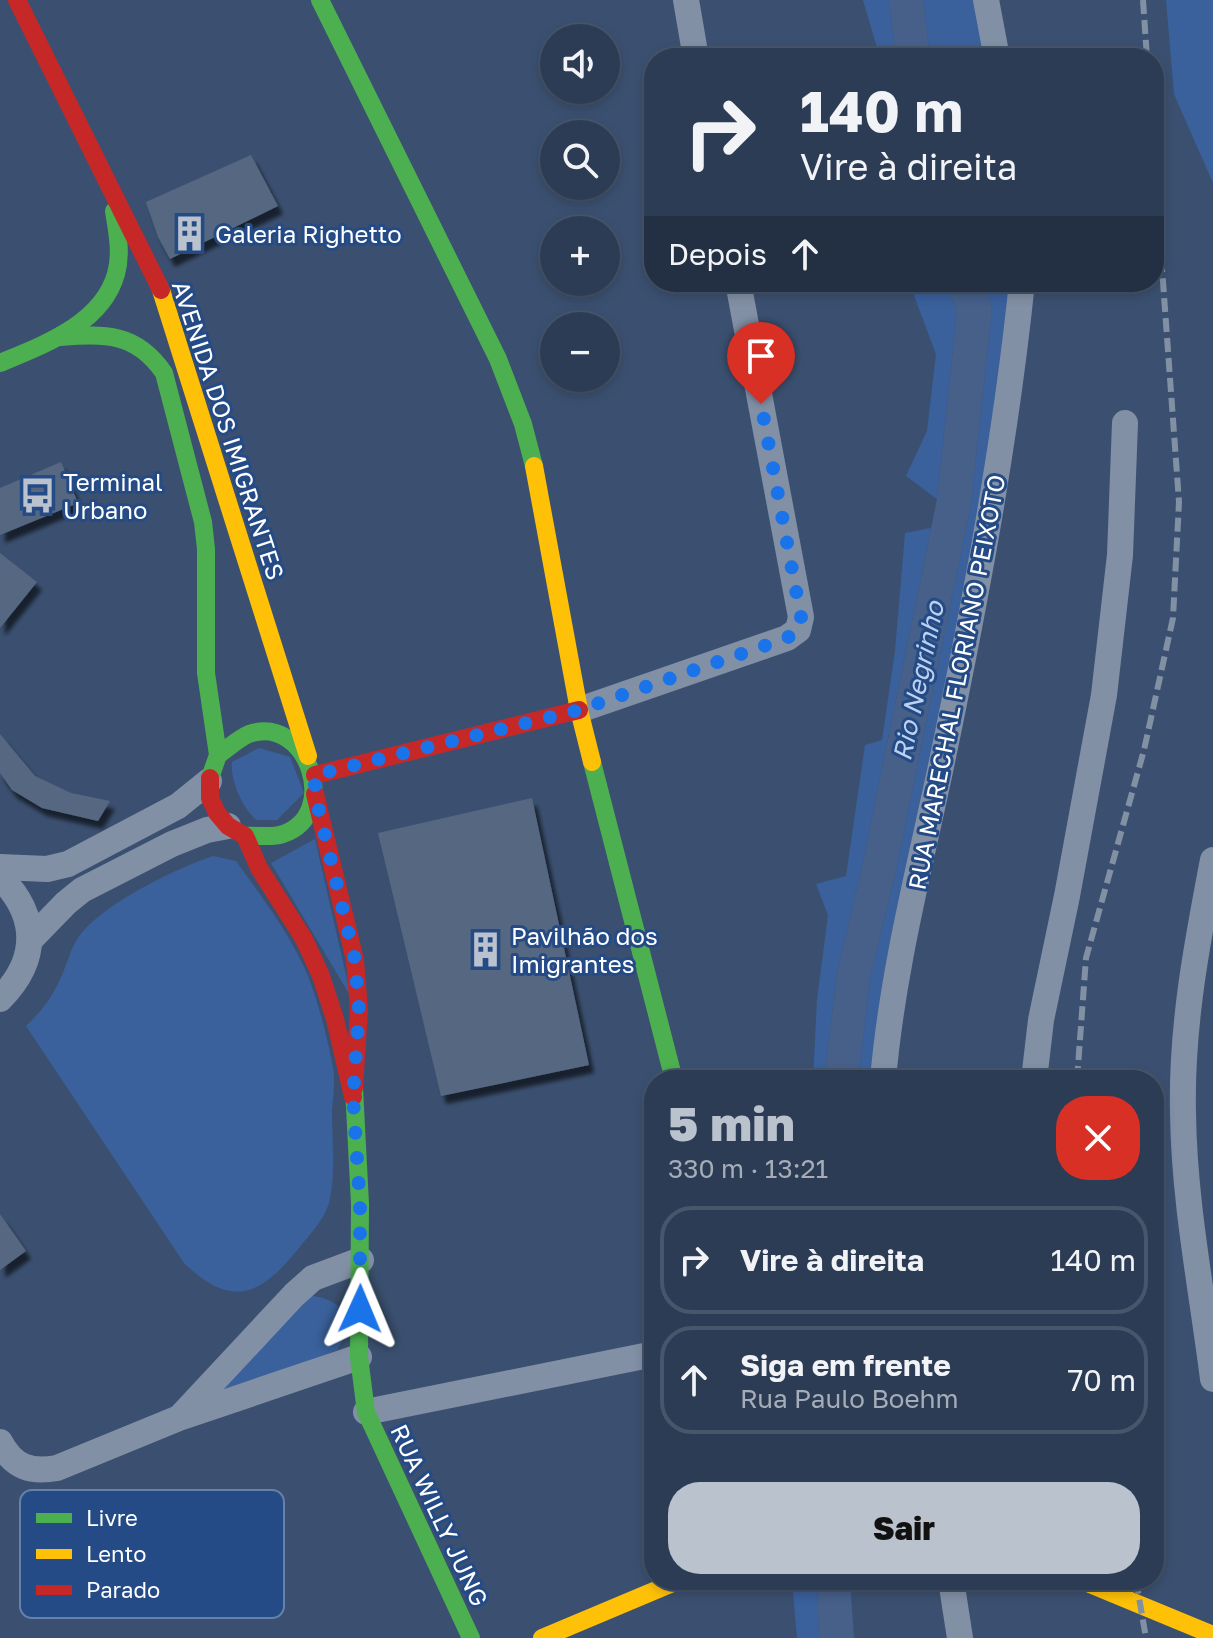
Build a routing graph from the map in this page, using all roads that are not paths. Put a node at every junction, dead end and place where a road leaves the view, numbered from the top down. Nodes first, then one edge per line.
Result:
1 (17, 0) edge
2 (320, 0) edge
3 (686, 0) edge
4 (986, 0) edge
5 (694, 48) edge
6 (995, 48) edge
7 (111, 194) junction
8 (740, 292) edge
9 (1021, 292) edge
10 (60, 337) junction
11 (0, 363) edge
12 (1125, 423) dead end
13 (579, 710) junction
14 (218, 755) junction
15 (308, 756) junction
16 (209, 781) junction
17 (315, 785) junction
18 (237, 831) junction
19 (1213, 860) edge
20 (0, 867) edge
21 (0, 877) edge
22 (30, 940) junction
23 (0, 999) edge
24 (671, 1070) edge
25 (884, 1070) edge
26 (1035, 1070) edge
27 (353, 1097) junction
28 (361, 1260) junction
29 (644, 1356) edge
30 (359, 1357) junction
31 (1213, 1379) edge
32 (366, 1412) junction
33 (179, 1418) junction
34 (0, 1442) edge
35 (656, 1590) edge
36 (953, 1590) edge
37 (1106, 1590) edge
38 (1213, 1635) edge
39 (471, 1638) edge
40 (542, 1638) edge
41 (960, 1638) edge

1 - 7 main road, AVENIDA DOS IMIGRANTES
2 - 13 main road
3 - 5 street
4 - 6 street
7 - 10 main road
7 - 15 main road, AVENIDA DOS IMIGRANTES
8 - 13 street
9 - 25 street, RUA MARECHAL FLORIANO PEIXOTO
10 - 11 main road
10 - 14 main road, AVENIDA DOS IMIGRANTES
12 - 26 street
13 - 17 main road
13 - 24 main road
14 - 15 main road
14 - 16 main road, AVENIDA DOS IMIGRANTES
15 - 17 main road
16 - 18 main road
16 - 20 street
17 - 18 main road
17 - 27 main road
18 - 22 street
18 - 27 main road
19 - 31 street
21 - 22 street
22 - 23 street
27 - 28 main road
28 - 30 main road
28 - 33 street
29 - 32 street
30 - 32 main road
30 - 33 street
32 - 39 main road, RUA WILLY JUNG
33 - 34 street
35 - 40 main road
36 - 41 street
37 - 38 main road

